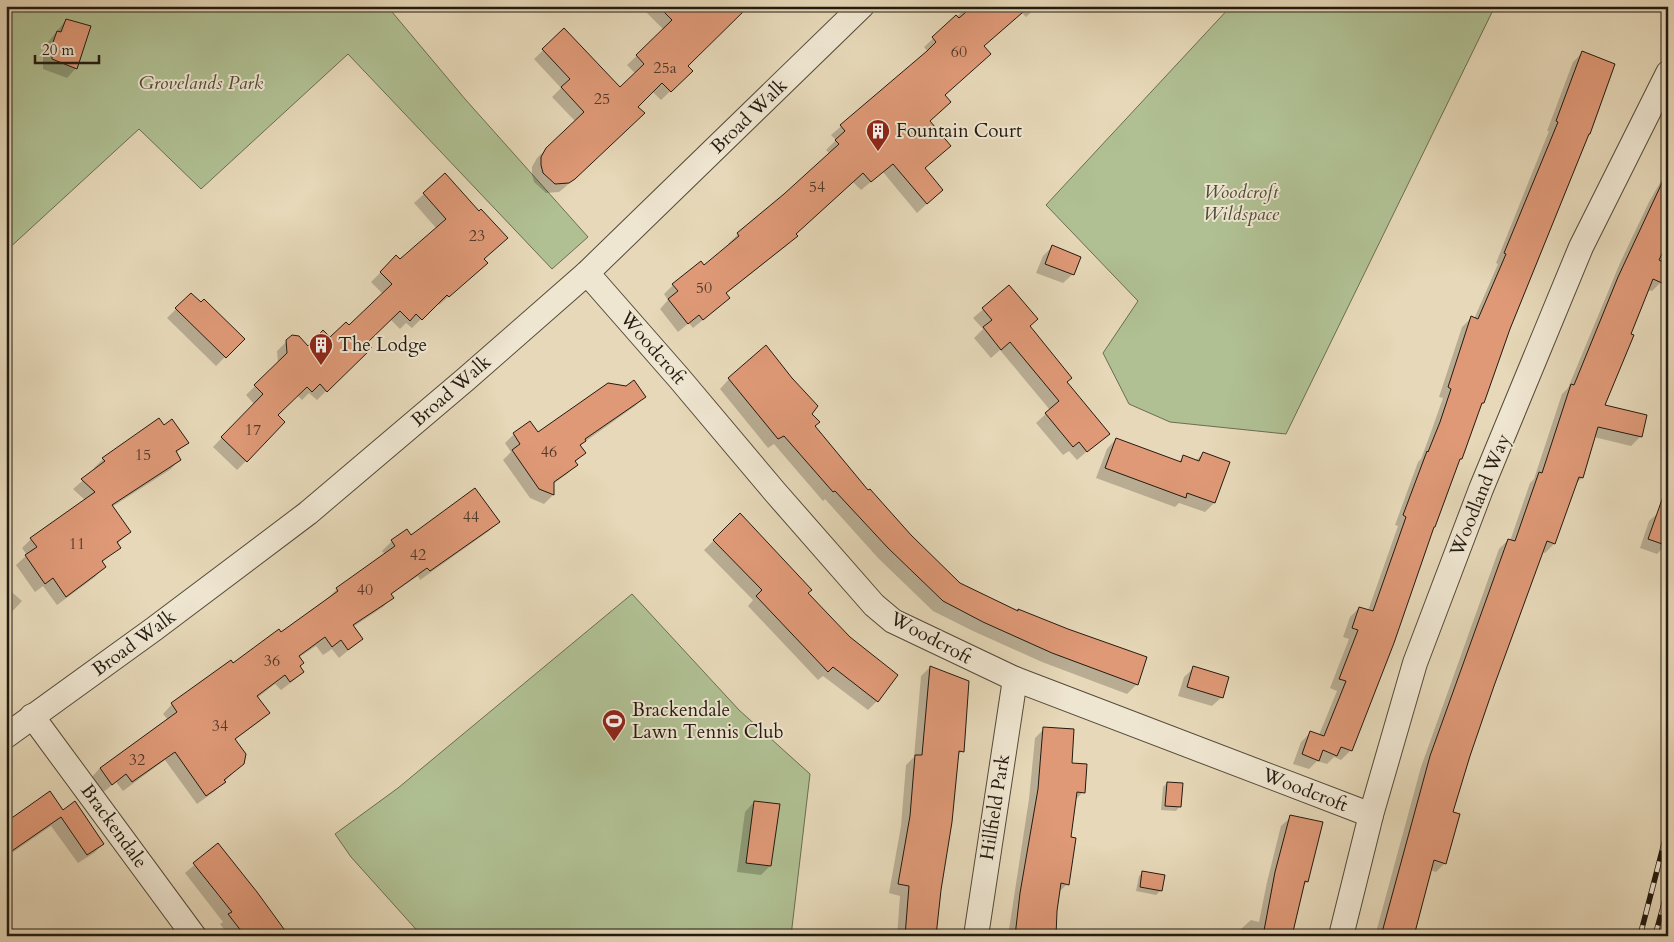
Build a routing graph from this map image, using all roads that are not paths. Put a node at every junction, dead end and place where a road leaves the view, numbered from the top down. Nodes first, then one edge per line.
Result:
1 (862, 6) edge
2 (1668, 73) edge
3 (586, 273) junction
4 (1015, 679) junction
5 (32, 716) junction
6 (6, 736) edge
7 (1371, 815) junction
8 (194, 936) edge
9 (976, 936) edge
10 (1341, 936) edge

1 - 3 street, Broad Walk
2 - 7 street, Woodland Way
3 - 4 street, Woodcroft
3 - 5 street, Broad Walk
4 - 7 street, Woodcroft
4 - 9 street, Hillfield Park
5 - 6 street, Broad Walk
5 - 8 street, Brackendale
7 - 10 street, Woodland Way

